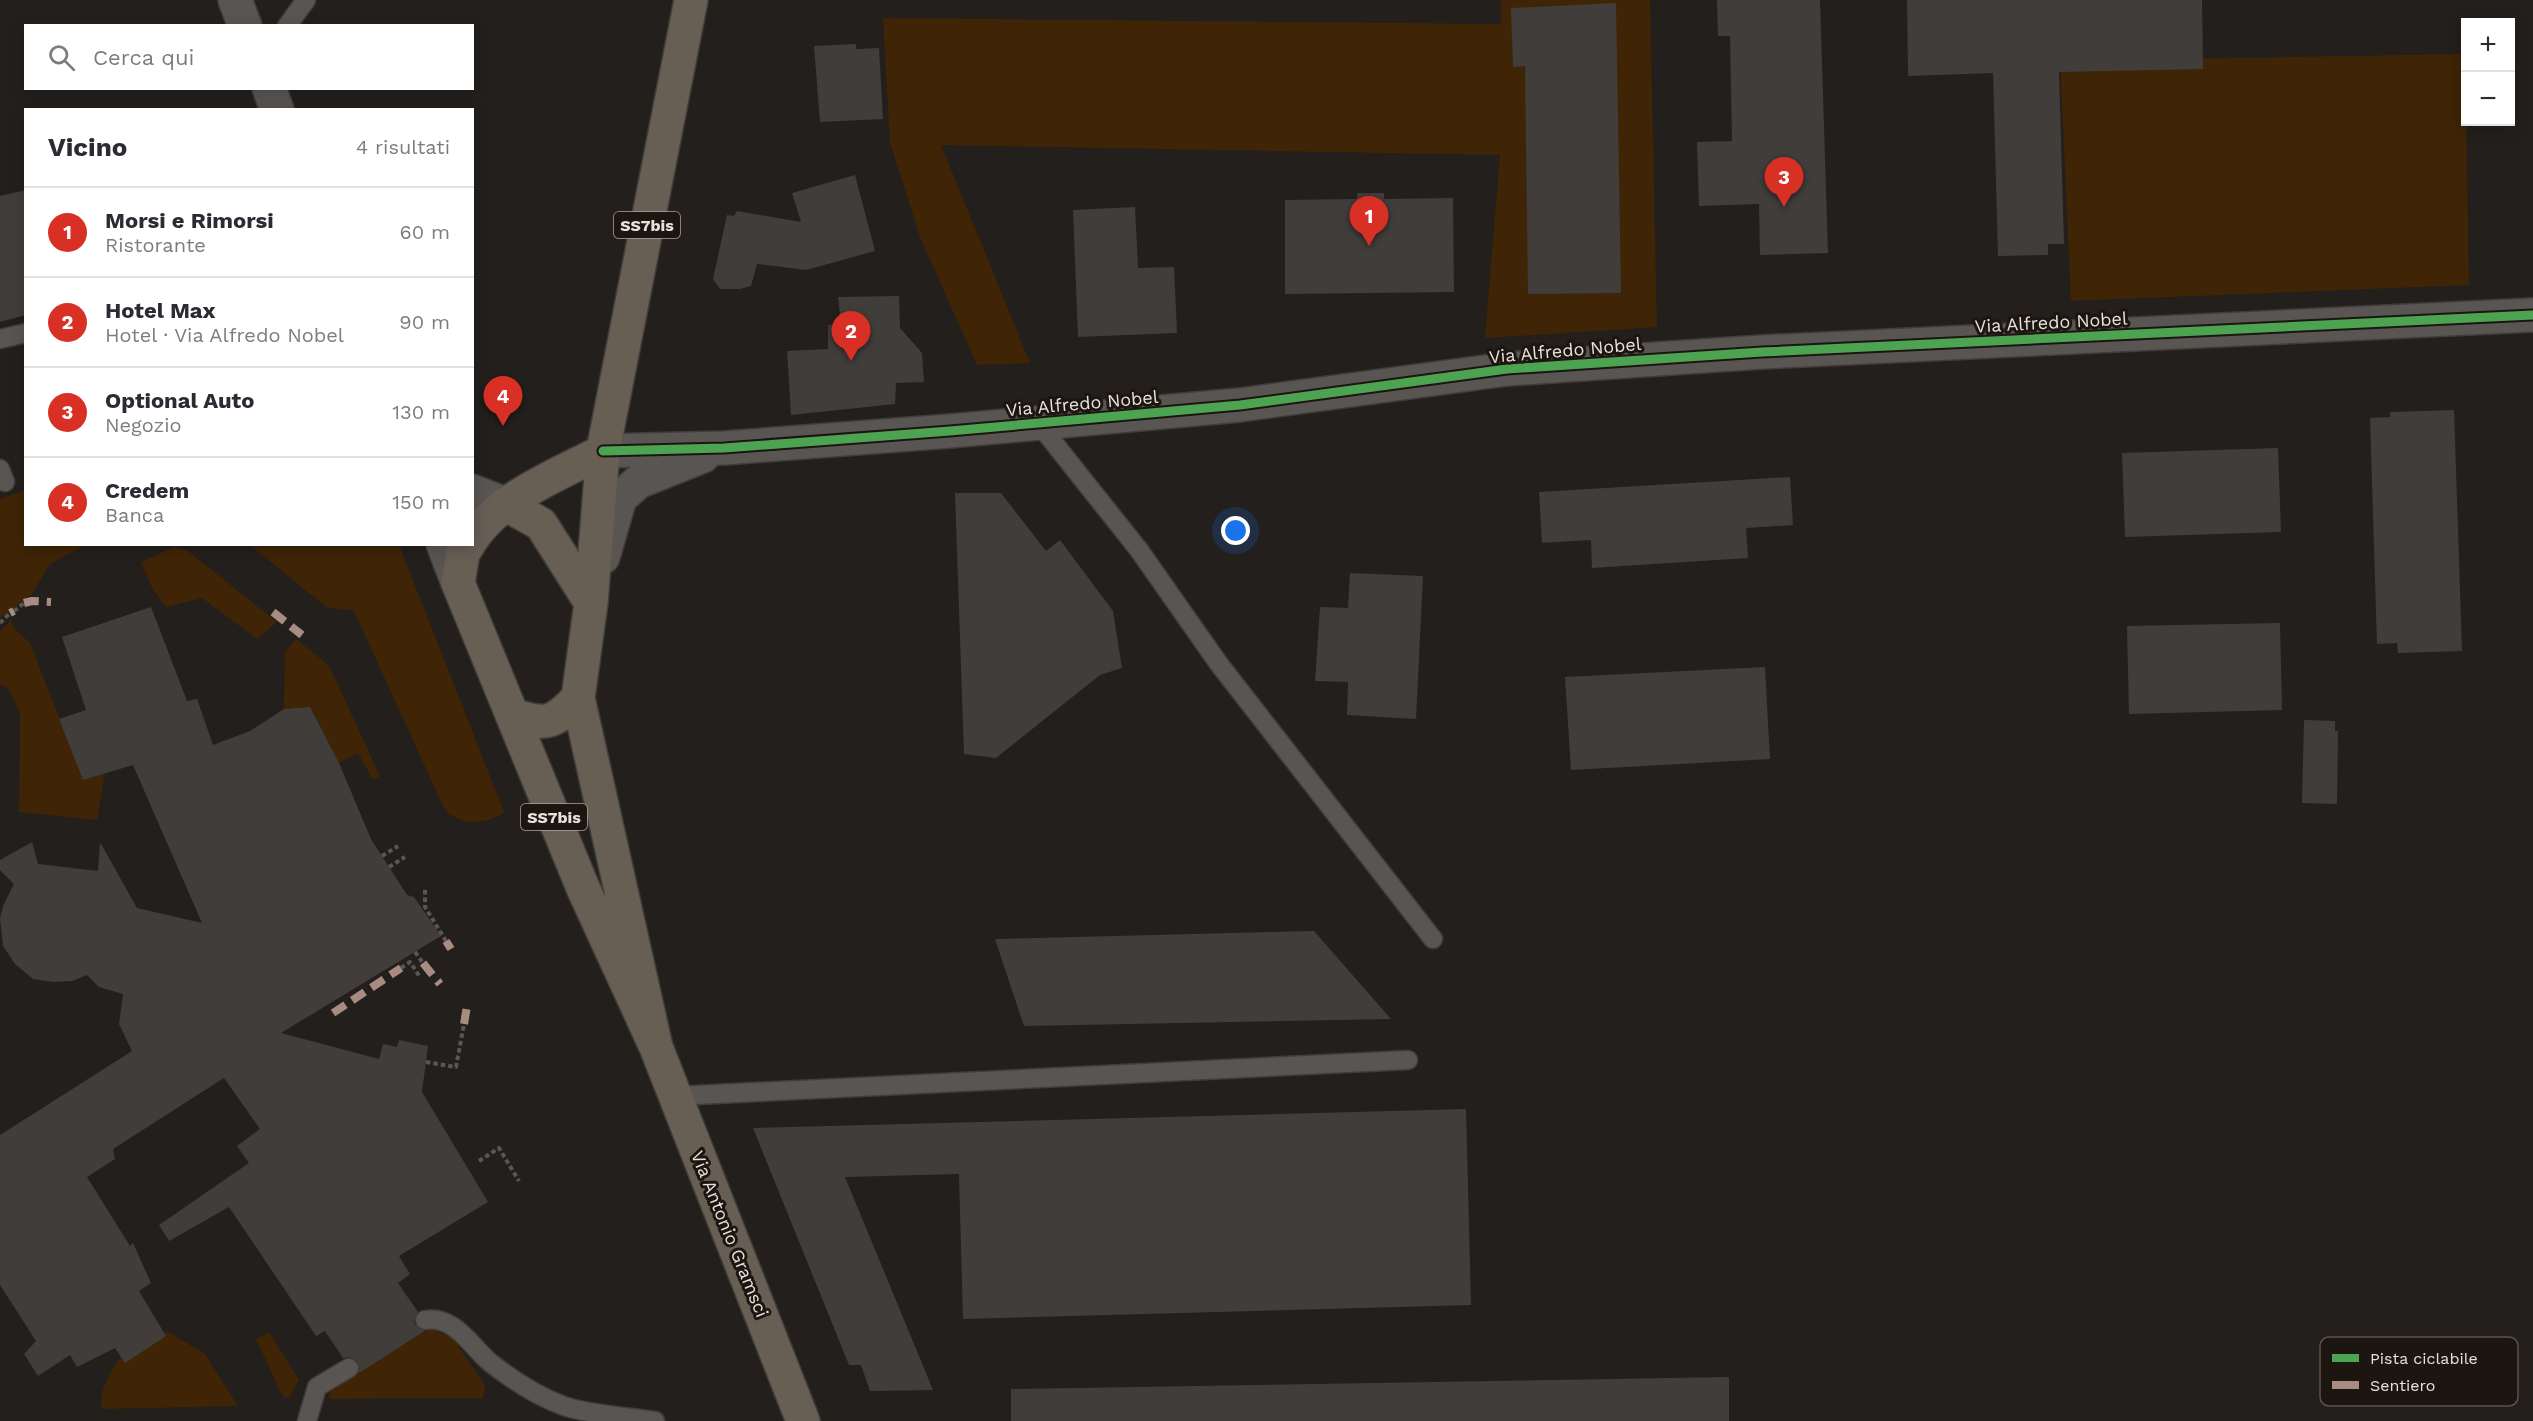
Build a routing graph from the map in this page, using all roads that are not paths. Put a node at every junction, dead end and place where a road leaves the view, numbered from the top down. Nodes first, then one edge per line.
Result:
1 (235, 0) edge
2 (306, 0) edge
3 (690, 0) edge
4 (244, 24) edge
5 (288, 24) edge
6 (270, 90) edge
7 (276, 108) edge
8 (2533, 315) edge
9 (24, 333) edge
10 (0, 339) edge
11 (1038, 423) junction
12 (724, 448) junction
13 (603, 451) junction
14 (474, 492) edge
15 (505, 504) junction
16 (474, 536) edge
17 (444, 546) edge
18 (468, 546) edge
19 (458, 583) junction
20 (591, 603) junction
21 (579, 698) junction
22 (512, 715) junction
23 (1433, 939) dead end
24 (656, 1047) junction
25 (1408, 1060) dead end
26 (675, 1096) junction
27 (425, 1320) dead end
28 (349, 1368) dead end
29 (307, 1421) edge
30 (655, 1421) edge
31 (803, 1421) edge

1 - 4 street
2 - 5 lane
3 - 13 main road, SS7bis
6 - 7 street
8 - 11 street, Via Alfredo Nobel
9 - 10 lane
11 - 12 street, Via Alfredo Nobel
11 - 23 lane
12 - 13 street, Via Alfredo Nobel
12 - 20 street, Via Alfredo Nobel
13 - 15 main road
13 - 20 main road, Via Antonio Gramsci / SS7bis
14 - 15 street
15 - 16 main road
15 - 20 main road
17 - 19 street
18 - 19 main road
19 - 22 main road, Via Antonio Gramsci / SS7bis
20 - 21 main road, Via Antonio Gramsci / SS7bis
21 - 22 main road
21 - 24 main road, Via Antonio Gramsci / SS7bis
22 - 24 main road, Via Antonio Gramsci / SS7bis
24 - 26 main road, Via Antonio Gramsci / SS7bis
25 - 26 lane
26 - 31 main road, Via Antonio Gramsci / SS7bis
27 - 30 lane
28 - 29 lane

